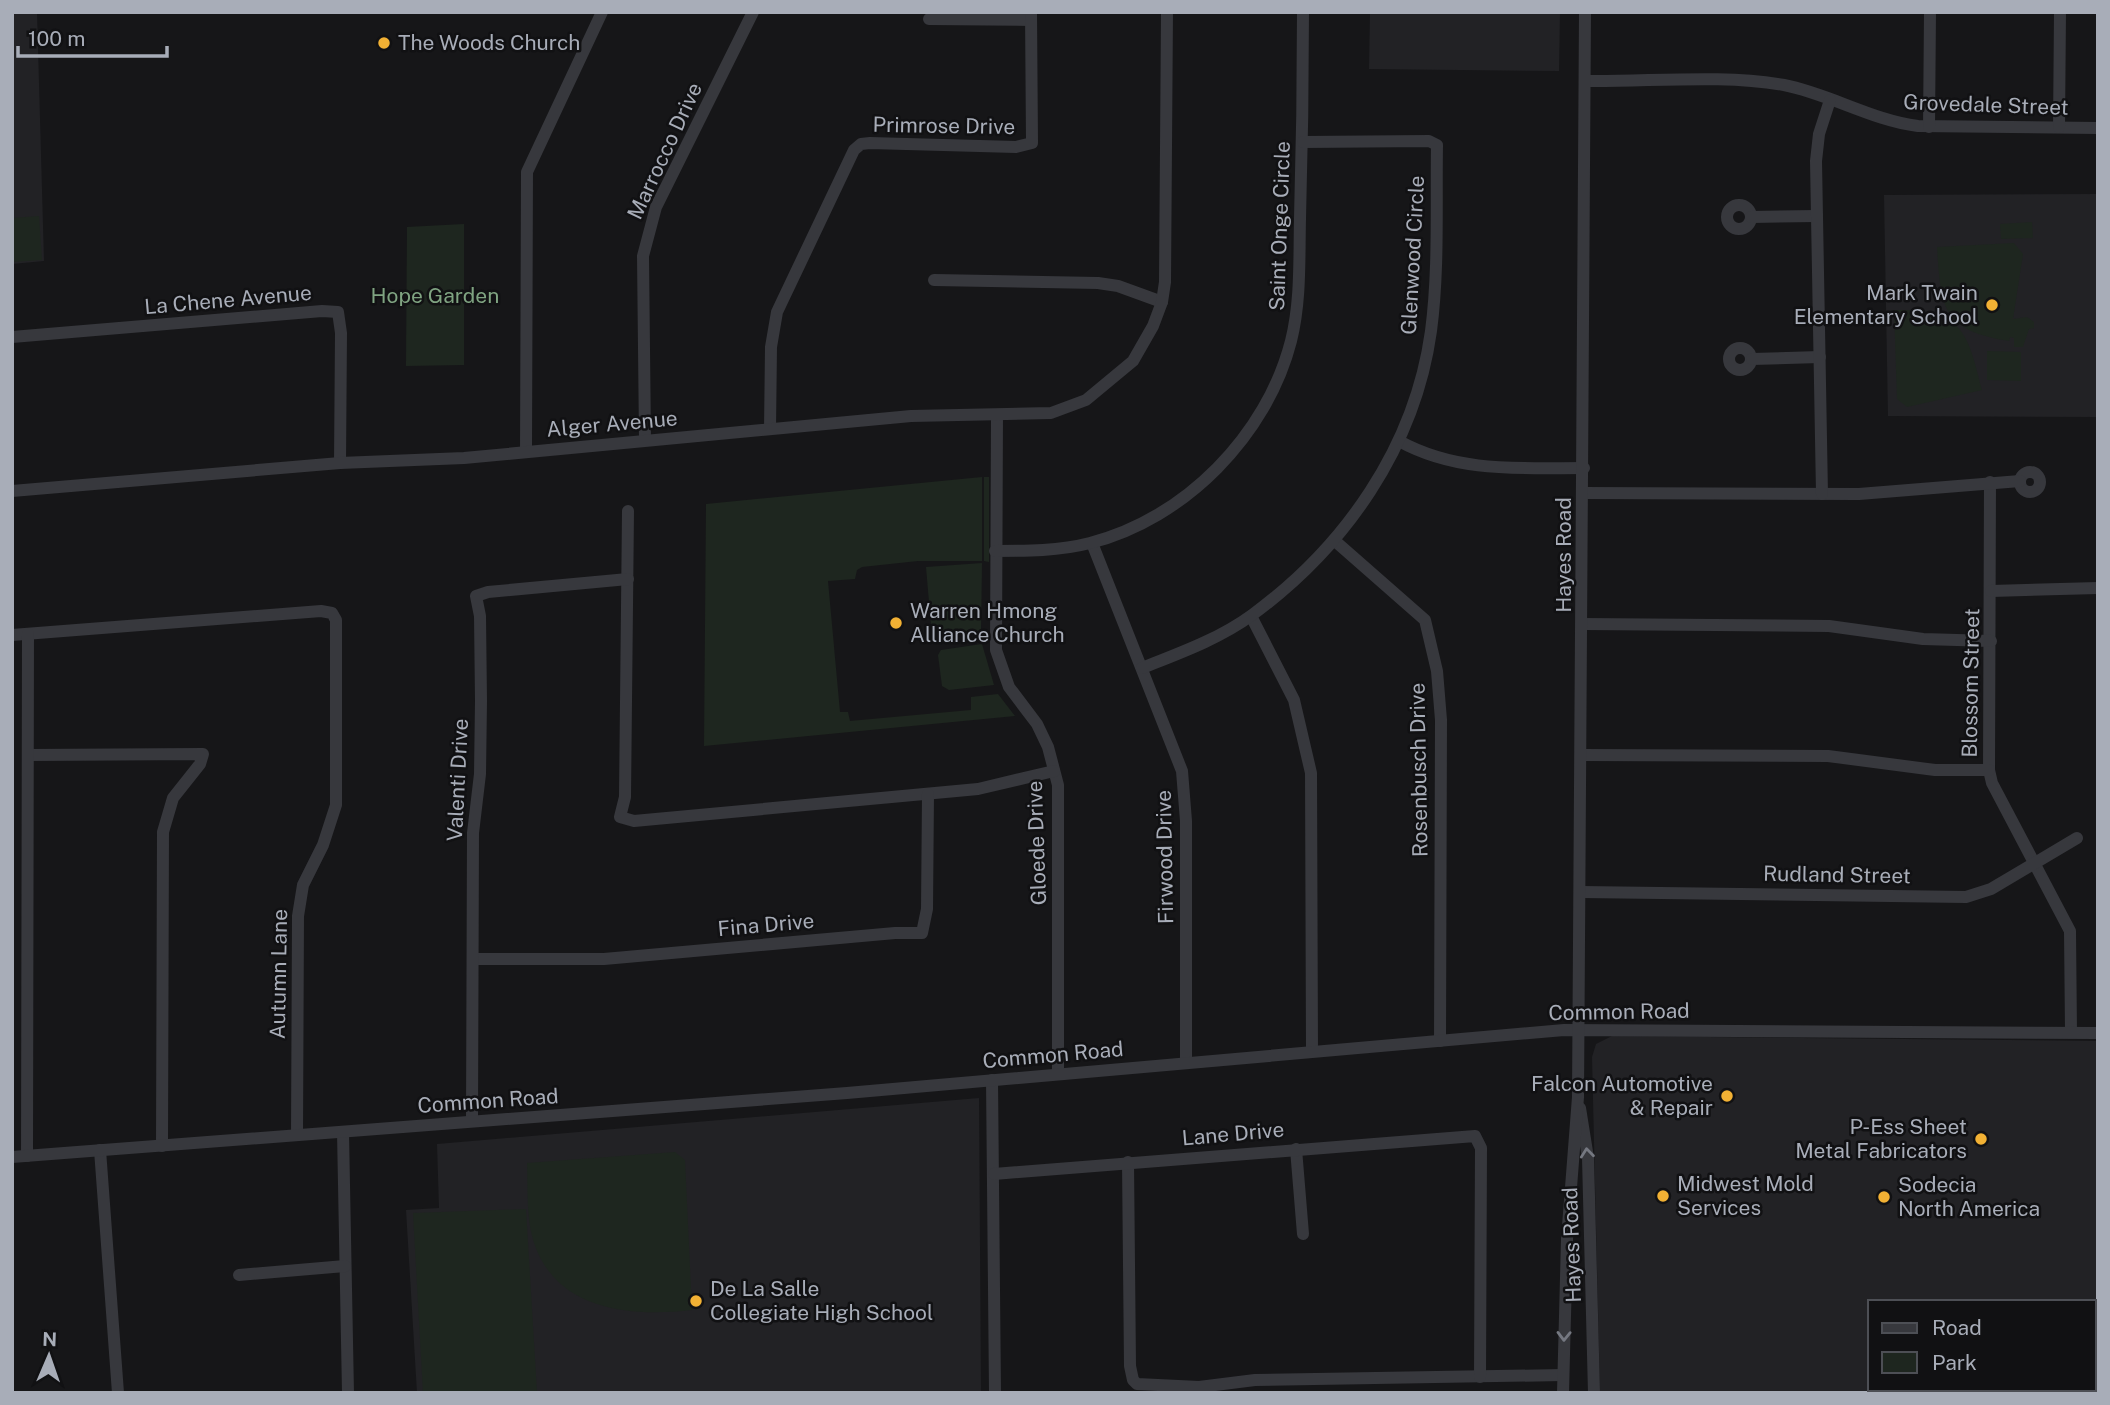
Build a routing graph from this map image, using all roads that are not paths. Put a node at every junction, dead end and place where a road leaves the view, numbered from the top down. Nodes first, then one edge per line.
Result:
1 (602, 12) edge
2 (753, 12) edge
3 (1167, 12) edge
4 (1303, 12) edge
5 (1586, 12) edge
6 (1930, 12) edge
7 (2060, 12) edge
8 (1031, 16) edge
9 (929, 19) dead end
10 (1585, 81) junction
11 (1830, 100) junction
12 (1929, 127) junction
13 (2060, 127) junction
14 (2098, 128) edge
15 (1303, 142) junction
16 (1817, 216) junction
17 (1751, 217) dead end
18 (934, 281) dead end
19 (1162, 302) junction
20 (12, 337) edge
21 (1820, 357) junction
22 (1752, 359) dead end
23 (997, 416) junction
24 (770, 429) junction
25 (645, 440) junction
26 (1399, 441) junction
27 (526, 451) junction
28 (340, 463) junction
29 (1584, 468) junction
30 (2020, 481) dead end
31 (1990, 482) junction
32 (12, 491) edge
33 (1583, 493) junction
34 (1822, 494) junction
35 (628, 511) dead end
36 (1335, 541) junction
37 (1092, 542) junction
38 (995, 551) junction
39 (628, 579) junction
40 (2098, 588) edge
41 (1992, 591) junction
42 (1251, 616) junction
43 (1582, 624) junction
44 (28, 634) junction
45 (12, 635) edge
46 (1992, 640) junction
47 (1142, 668) junction
48 (28, 755) junction
49 (1582, 755) junction
50 (1989, 770) junction
51 (1054, 771) junction
52 (928, 794) junction
53 (2077, 838) dead end
54 (2035, 863) junction
55 (1581, 892) junction
56 (474, 959) junction
57 (1579, 1029) junction
58 (2071, 1032) junction
59 (2098, 1033) edge
60 (1440, 1041) junction
61 (1312, 1051) junction
62 (1186, 1062) junction
63 (1058, 1074) junction
64 (992, 1080) junction
65 (1578, 1097) junction
66 (472, 1121) junction
67 (343, 1132) junction
68 (297, 1135) junction
69 (162, 1146) junction
70 (1296, 1149) junction
71 (100, 1150) junction
72 (27, 1156) junction
73 (12, 1157) edge
74 (1128, 1162) junction
75 (994, 1174) junction
76 (1303, 1234) dead end
77 (1591, 1238) junction
78 (1567, 1239) junction
79 (345, 1266) junction
80 (239, 1275) dead end
81 (1563, 1375) junction
82 (1480, 1377) junction
83 (118, 1393) edge
84 (348, 1393) edge
85 (995, 1393) edge
86 (1563, 1393) edge
87 (1594, 1393) edge

1 - 27 street
2 - 25 street, Marrocco Drive
3 - 19 street, Alger Avenue
4 - 15 street, Saint Onge Circle
5 - 10 street, Hayes Road
6 - 12 street
7 - 13 street
8 - 9 street
8 - 24 street, Primrose Drive
10 - 11 street, Grovedale Street
10 - 29 street, Hayes Road
11 - 12 street, Grovedale Street
11 - 16 street
12 - 13 street, Grovedale Street
13 - 14 street, Grovedale Street
15 - 26 street, Glenwood Circle
15 - 37 street, Saint Onge Circle
16 - 17 street
16 - 21 street
18 - 19 street
19 - 23 street, Alger Avenue
20 - 28 street, La Chene Avenue
21 - 22 street
21 - 34 street
23 - 24 street, Alger Avenue
23 - 38 street, Gloede Drive
24 - 25 street, Alger Avenue
25 - 27 street, Alger Avenue
26 - 29 street
26 - 36 street, Glenwood Circle
27 - 28 street, Alger Avenue
28 - 32 street, Alger Avenue
29 - 33 street, Hayes Road
30 - 31 street
31 - 34 street
31 - 41 street, Blossom Street
33 - 34 street
33 - 43 street, Hayes Road
35 - 39 street
36 - 42 street, Glenwood Circle
36 - 60 street, Rosenbusch Drive
37 - 38 street, Saint Onge Circle
37 - 47 street, Firwood Drive
38 - 51 street, Gloede Drive
39 - 52 street
39 - 56 street, Valenti Drive
40 - 41 street
41 - 46 street, Blossom Street
42 - 47 street, Glenwood Circle
42 - 61 street
43 - 46 street
43 - 49 street, Hayes Road
44 - 45 street
44 - 48 street
44 - 68 street, Autumn Lane
46 - 50 street, Blossom Street
47 - 62 street, Firwood Drive
48 - 69 street
48 - 72 street
49 - 50 street
49 - 55 street, Hayes Road
50 - 54 street, Blossom Street
51 - 52 street
51 - 63 street, Gloede Drive
52 - 56 street, Fina Drive
53 - 54 street, Rudland Street
54 - 55 street, Rudland Street
54 - 58 street, Blossom Street
55 - 57 street, Hayes Road
56 - 66 street, Valenti Drive
57 - 58 street, Common Road
57 - 60 street, Common Road
57 - 65 street, Hayes Road
58 - 59 street, Common Road
60 - 61 street, Common Road
61 - 62 street, Common Road
62 - 63 street, Common Road
63 - 64 street, Common Road
64 - 66 street, Common Road
64 - 75 street
77 -> 65 street, Hayes Road
65 - 78 street, Hayes Road
66 - 67 street, Common Road
67 - 68 street, Common Road
67 - 79 street
68 - 69 street, Common Road
69 - 71 street, Common Road
70 - 74 street, Lane Drive
70 - 76 street
70 - 82 street, Lane Drive
71 - 72 street, Common Road
71 - 83 street
72 - 73 street, Common Road
74 - 75 street, Lane Drive
74 - 82 street
75 - 85 street
77 - 78 street
77 - 87 street, Hayes Road
78 -> 81 street, Hayes Road
79 - 80 street
79 - 84 street
81 - 82 street
81 - 86 street, Hayes Road

